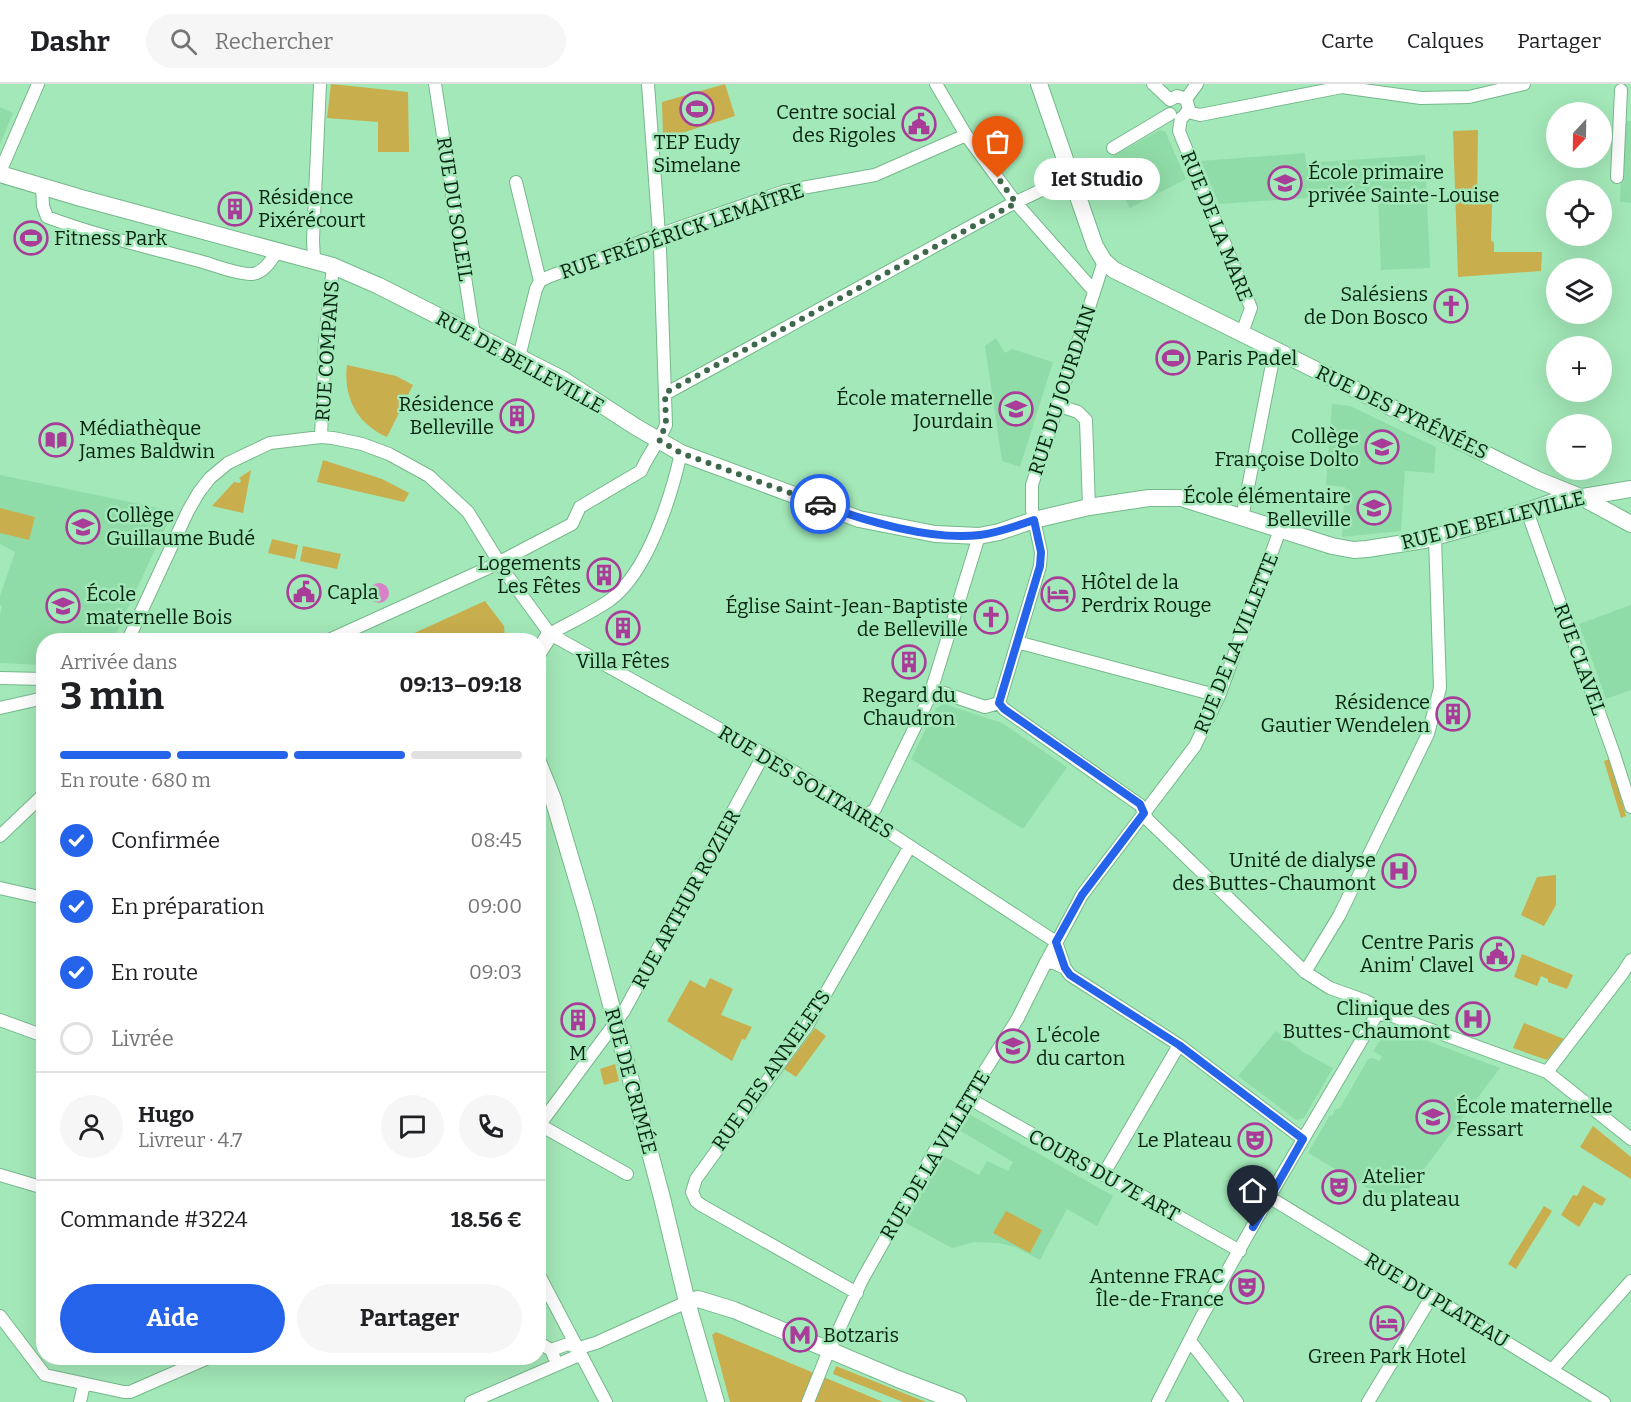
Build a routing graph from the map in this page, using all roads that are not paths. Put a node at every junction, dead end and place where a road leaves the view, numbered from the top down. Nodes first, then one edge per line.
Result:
1 (38, 84) edge
2 (320, 84) edge
3 (435, 84) edge
4 (648, 84) edge
5 (936, 84) edge
6 (1039, 84) edge
7 (1153, 84) edge
8 (1169, 84) edge
9 (1197, 84) edge
10 (1524, 84) edge
11 (1621, 90) dead end
12 (1171, 99) junction
13 (1181, 111) junction
14 (966, 135) junction
15 (1113, 148) dead end
16 (0, 173) edge
17 (1071, 176) junction
18 (1617, 177) dead end
19 (516, 182) dead end
20 (42, 187) junction
21 (1016, 203) junction
22 (658, 235) junction
23 (278, 250) junction
24 (314, 260) junction
25 (1104, 261) junction
26 (333, 266) junction
27 (540, 281) junction
28 (1093, 294) junction
29 (1242, 333) junction
30 (474, 335) junction
31 (1275, 349) junction
32 (519, 357) junction
33 (665, 393) junction
34 (1057, 405) junction
35 (321, 437) junction
36 (659, 440) junction
37 (681, 453) junction
38 (1631, 489) edge
39 (1582, 498) junction
40 (1089, 507) junction
41 (1527, 511) junction
42 (1241, 517) junction
43 (1034, 520) junction
44 (1631, 524) edge
45 (1280, 530) junction
46 (980, 536) junction
47 (1435, 537) junction
48 (499, 563) junction
49 (131, 633) edge
50 (344, 633) edge
51 (550, 634) junction
52 (546, 640) edge
53 (1017, 642) junction
54 (0, 678) edge
55 (36, 679) edge
56 (932, 689) junction
57 (1219, 696) junction
58 (36, 700) edge
59 (999, 703) junction
60 (0, 708) edge
61 (764, 754) junction
62 (546, 782) edge
63 (36, 802) edge
64 (1631, 807) edge
65 (1144, 813) junction
66 (866, 816) junction
67 (0, 836) edge
68 (910, 846) junction
69 (0, 888) edge
70 (36, 896) edge
71 (1056, 942) junction
72 (1631, 960) edge
73 (1046, 962) junction
74 (1065, 968) junction
75 (1305, 972) junction
76 (1377, 1014) junction
77 (0, 1020) edge
78 (36, 1033) edge
79 (1179, 1045) junction
80 (1547, 1072) junction
81 (968, 1098) junction
82 (546, 1116) edge
83 (546, 1130) edge
84 (1303, 1139) junction
85 (1631, 1139) edge
86 (627, 1174) dead end
87 (0, 1175) edge
88 (1104, 1175) junction
89 (36, 1186) edge
90 (1269, 1197) junction
91 (1240, 1251) junction
92 (1631, 1281) edge
93 (546, 1288) edge
94 (857, 1293) junction
95 (1432, 1296) junction
96 (687, 1302) junction
97 (0, 1316) edge
98 (1190, 1341) junction
99 (546, 1347) edge
100 (579, 1348) junction
101 (551, 1350) junction
102 (829, 1350) junction
103 (36, 1363) edge
104 (557, 1364) junction
105 (37, 1365) edge
106 (192, 1365) edge
107 (1552, 1370) junction
108 (84, 1384) junction
109 (80, 1402) edge
110 (471, 1402) edge
111 (606, 1402) edge
112 (717, 1402) edge
113 (808, 1402) edge
114 (958, 1402) edge
115 (1158, 1402) edge
116 (1237, 1402) edge
117 (1368, 1402) edge
118 (1604, 1402) edge

1 - 16 street
2 - 24 street
3 - 30 street, RUE DU SOLEIL
4 - 22 street
5 - 14 street
6 - 17 main road, RUE DES PYRÉNÉES
7 - 12 street
8 - 12 street
9 - 13 street
10 - 13 street
11 - 18 street
12 - 13 street, RUE DE LA MARE
13 - 15 street
13 - 29 street, RUE DE LA MARE
14 - 21 street
14 - 22 street, RUE FRÉDÉRICK LEMAÎTRE
16 - 20 main road, RUE DE BELLEVILLE
17 - 21 street
17 - 25 main road, RUE DES PYRÉNÉES
19 - 27 street
20 - 23 main road, RUE DE BELLEVILLE
20 - 23 street
21 - 28 street
21 - 33 street
22 - 27 street, RUE FRÉDÉRICK LEMAÎTRE
22 - 33 street
23 - 24 main road, RUE DE BELLEVILLE
24 - 26 main road, RUE DE BELLEVILLE
25 - 28 street, RUE DU JOURDAIN
25 - 29 main road, RUE DES PYRÉNÉES
26 - 30 main road, RUE DE BELLEVILLE
26 - 35 street, RUE COMPANS
27 - 32 street, RUE FRÉDÉRICK LEMAÎTRE
28 - 34 street, RUE DU JOURDAIN
29 - 31 main road, RUE DES PYRÉNÉES
30 - 32 main road, RUE DE BELLEVILLE
31 - 39 main road, RUE DES PYRÉNÉES
31 - 42 street
32 - 36 main road, RUE DE BELLEVILLE
33 - 36 street
34 - 40 street
34 - 43 street, RUE DU JOURDAIN
35 - 48 street
35 - 49 street
36 - 37 main road, RUE DE BELLEVILLE
36 - 48 street
37 - 46 main road, RUE DE BELLEVILLE
37 - 51 street
38 - 39 main road, RUE DE BELLEVILLE
39 - 41 main road, RUE DE BELLEVILLE
39 - 44 main road, RUE DES PYRÉNÉES
40 - 42 main road, RUE DE BELLEVILLE
40 - 43 main road, RUE DE BELLEVILLE
41 - 47 main road, RUE DE BELLEVILLE
41 - 64 street, RUE CLAVEL
42 - 45 main road, RUE DE BELLEVILLE
43 - 46 main road, RUE DE BELLEVILLE
43 - 53 street, RUE DU JOURDAIN
45 - 47 main road, RUE DE BELLEVILLE
45 - 57 street, RUE DE LA VILLETTE
46 - 56 street
47 - 75 street
48 - 50 street
48 - 51 street
51 - 52 main road
51 - 61 street, RUE DES SOLITAIRES
53 - 57 street
53 - 59 street, RUE DU JOURDAIN
54 - 55 street
56 - 59 street
56 - 66 street
57 - 65 street, RUE DE LA VILLETTE
58 - 60 street
59 - 65 street
61 - 66 street, RUE DES SOLITAIRES
61 - 82 street, RUE ARTHUR ROZIER, bridge
62 - 96 main road, RUE DE CRIMÉE
63 - 67 street
65 - 71 street, RUE DE LA VILLETTE
65 - 75 street
66 - 68 street, RUE DES SOLITAIRES
68 - 71 street, RUE DES SOLITAIRES
68 - 94 street, RUE DES ANNELETS
69 - 70 street
71 - 73 street, RUE DE LA VILLETTE
71 - 74 street
72 - 80 street
73 - 74 street
73 - 81 street, RUE DE LA VILLETTE
74 - 79 street
75 - 76 street
76 - 80 street
76 - 84 street
77 - 78 street
79 - 84 street
79 - 88 street
80 - 85 street
81 - 88 street, COURS DU 7E ART
81 - 94 street, RUE DE LA VILLETTE
83 - 86 street
84 - 90 street
87 - 89 street
88 - 91 street, COURS DU 7E ART
90 - 91 street
90 - 95 street, RUE DU PLATEAU
91 - 98 street
92 - 107 street
93 - 100 street
94 - 102 street, RUE DE LA VILLETTE
95 - 107 street, RUE DU PLATEAU
95 - 117 street
96 - 100 street
96 - 102 main road
96 - 112 main road, RUE DE CRIMÉE
97 - 103 street
98 - 115 street
98 - 116 street
99 - 101 street
100 - 101 street
100 - 104 street
100 - 111 street
101 - 104 street
102 - 113 street, RUE DE LA VILLETTE
102 - 114 main road
104 - 110 street
105 - 108 street
106 - 108 street
107 - 118 street, RUE DU PLATEAU
108 - 109 street

